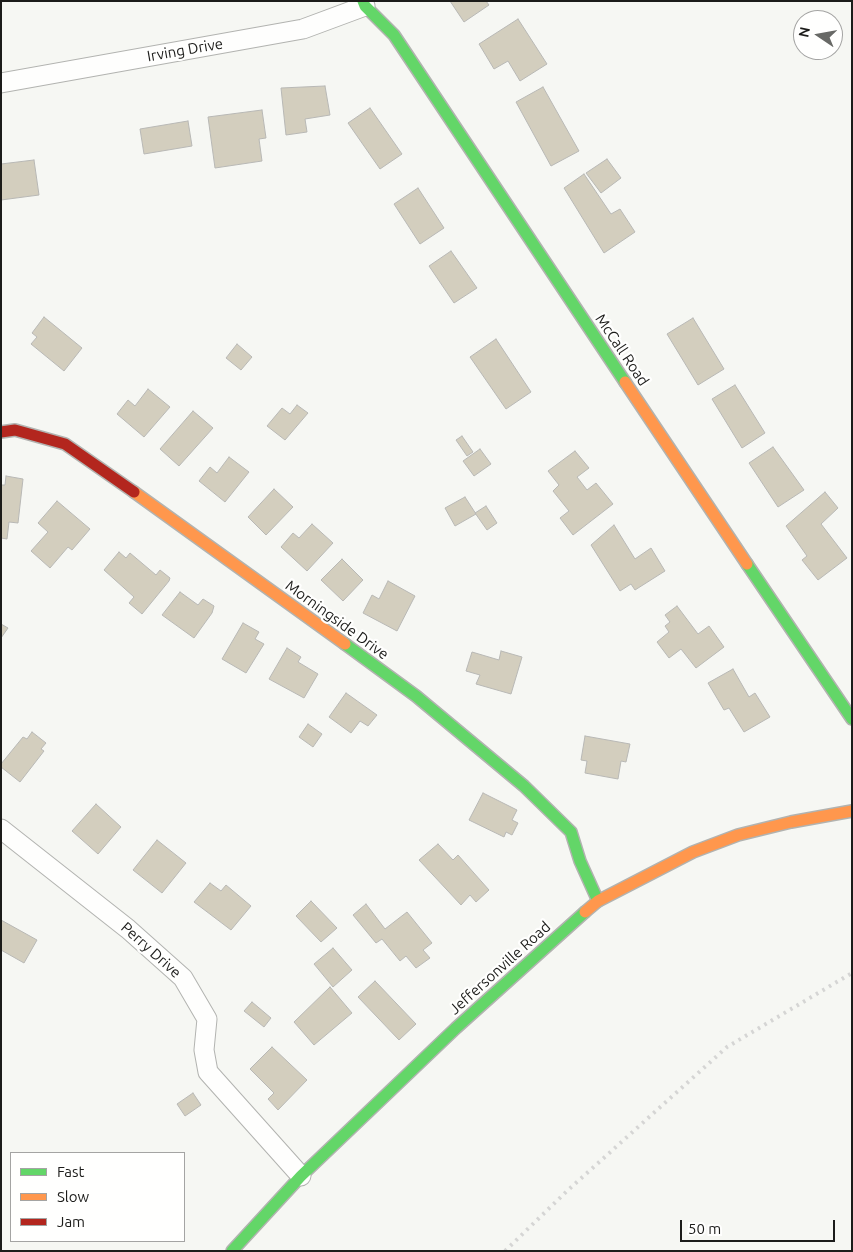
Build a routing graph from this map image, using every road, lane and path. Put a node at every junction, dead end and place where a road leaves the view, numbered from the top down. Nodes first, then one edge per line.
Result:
1 (364, 4) edge
2 (1, 83) edge
3 (1, 432) edge
4 (852, 719) edge
5 (852, 810) edge
6 (1, 829) edge
7 (598, 901) junction
8 (301, 1176) junction
9 (232, 1251) edge

1 - 2 street, Irving Drive
1 - 4 street, McCall Road
3 - 7 street, Morningside Drive
5 - 7 street, Jeffersonville Road
6 - 8 street, Perry Drive
7 - 8 street, Jeffersonville Road
8 - 9 street, Jeffersonville Road

